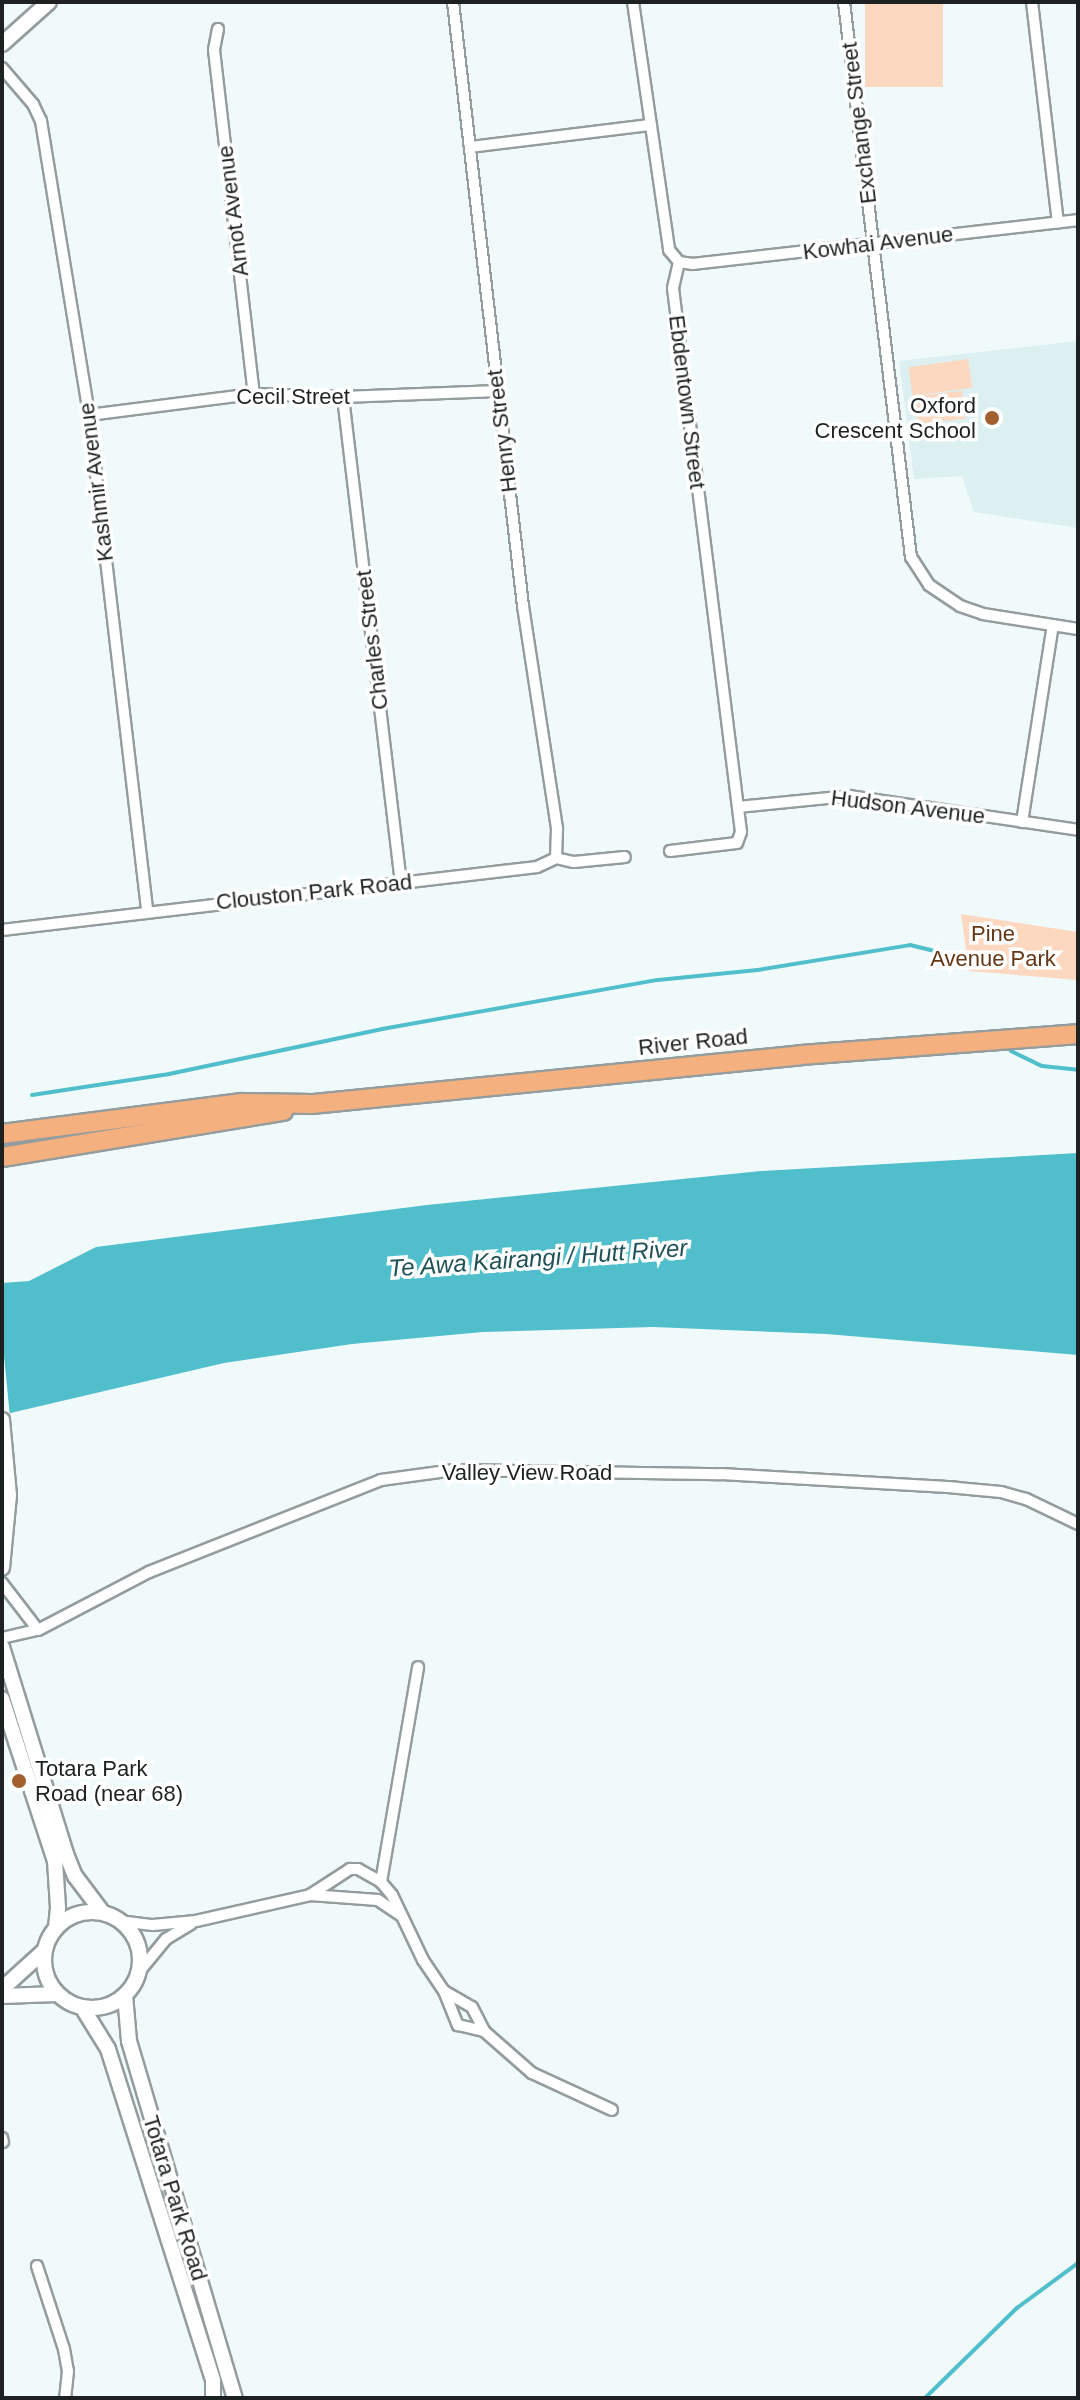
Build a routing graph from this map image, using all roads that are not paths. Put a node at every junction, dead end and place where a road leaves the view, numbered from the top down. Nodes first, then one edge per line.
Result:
1 (49, 2) edge
2 (453, 2) edge
3 (633, 2) edge
4 (844, 2) edge
5 (1032, 2) edge
6 (218, 29) dead end
7 (2, 44) edge
8 (2, 68) edge
9 (649, 125) junction
10 (470, 147) junction
11 (1078, 220) edge
12 (1058, 222) junction
13 (873, 244) junction
14 (679, 262) junction
15 (498, 391) junction
16 (254, 394) junction
17 (343, 397) junction
18 (89, 415) junction
19 (1053, 625) junction
20 (1078, 629) edge
21 (738, 807) junction
22 (1022, 822) junction
23 (1078, 830) edge
24 (670, 851) dead end
25 (625, 857) dead end
26 (556, 858) junction
27 (401, 883) junction
28 (147, 911) junction
29 (2, 930) edge
30 (1078, 1034) edge
31 (313, 1104) junction
32 (2, 1134) edge
33 (2, 1157) edge
34 (2, 1420) edge
35 (1078, 1524) edge
36 (2, 1568) edge
37 (2, 1583) edge
38 (38, 1630) junction
39 (2, 1638) edge
40 (2, 1647) edge
41 (418, 1667) dead end
42 (2, 1699) edge
43 (381, 1882) junction
44 (310, 1895) junction
45 (103, 1913) junction
46 (400, 1915) junction
47 (119, 1921) junction
48 (196, 1921) junction
49 (56, 1928) junction
50 (45, 1950) junction
51 (138, 1973) junction
52 (2, 1989) edge
53 (444, 1991) junction
54 (57, 1994) junction
55 (125, 1995) junction
56 (2, 1996) edge
57 (82, 2007) junction
58 (484, 2031) junction
59 (612, 2110) dead end
60 (37, 2266) dead end
61 (65, 2398) edge
62 (213, 2398) edge
63 (235, 2398) edge

1 - 7 street
2 - 10 street, Henry Street
3 - 9 street, Ebdentown Street
4 - 13 street, Exchange Street
5 - 12 street
6 - 16 street, Arnot Avenue
8 - 18 street, Kashmir Avenue
9 - 10 street
9 - 14 street, Ebdentown Street
10 - 15 street, Henry Street
11 - 12 street, Kowhai Avenue
12 - 13 street, Kowhai Avenue
13 - 14 street, Kowhai Avenue
13 - 19 street, Exchange Street
14 - 21 street, Ebdentown Street
15 - 17 street, Cecil Street
15 - 26 street, Henry Street
16 - 17 street, Cecil Street
16 - 18 street, Cecil Street
17 - 27 street, Charles Street
18 - 28 street, Kashmir Avenue
19 - 20 street, Exchange Street
19 - 22 street
21 - 22 street, Hudson Avenue
21 - 24 street, Ebdentown Street
22 - 23 street, Hudson Avenue
25 - 26 street, Clouston Park Road
26 - 27 street, Clouston Park Road
27 - 28 street, Clouston Park Road
28 - 29 street, Clouston Park Road
30 - 31 highway, River Road
31 - 32 highway, River Road
31 - 33 highway, River Road
34 - 36 street
35 - 38 street, Valley View Road
37 - 38 street
38 - 39 street, Valley View Road
40 - 45 street
41 - 43 street
42 - 49 street
43 - 44 street
43 - 46 street
44 - 46 street
44 - 48 street
45 - 47 street
45 - 49 street
46 - 53 street
47 - 48 street
47 - 51 street
48 - 51 street
49 - 50 street
50 - 52 street
50 - 54 street
51 - 55 street
53 - 58 street
53 - 58 street
54 - 56 street
54 - 57 street
55 - 57 street
55 - 63 street, Totara Park Road
57 - 62 street, Totara Park Road
58 - 59 street
60 - 61 street

